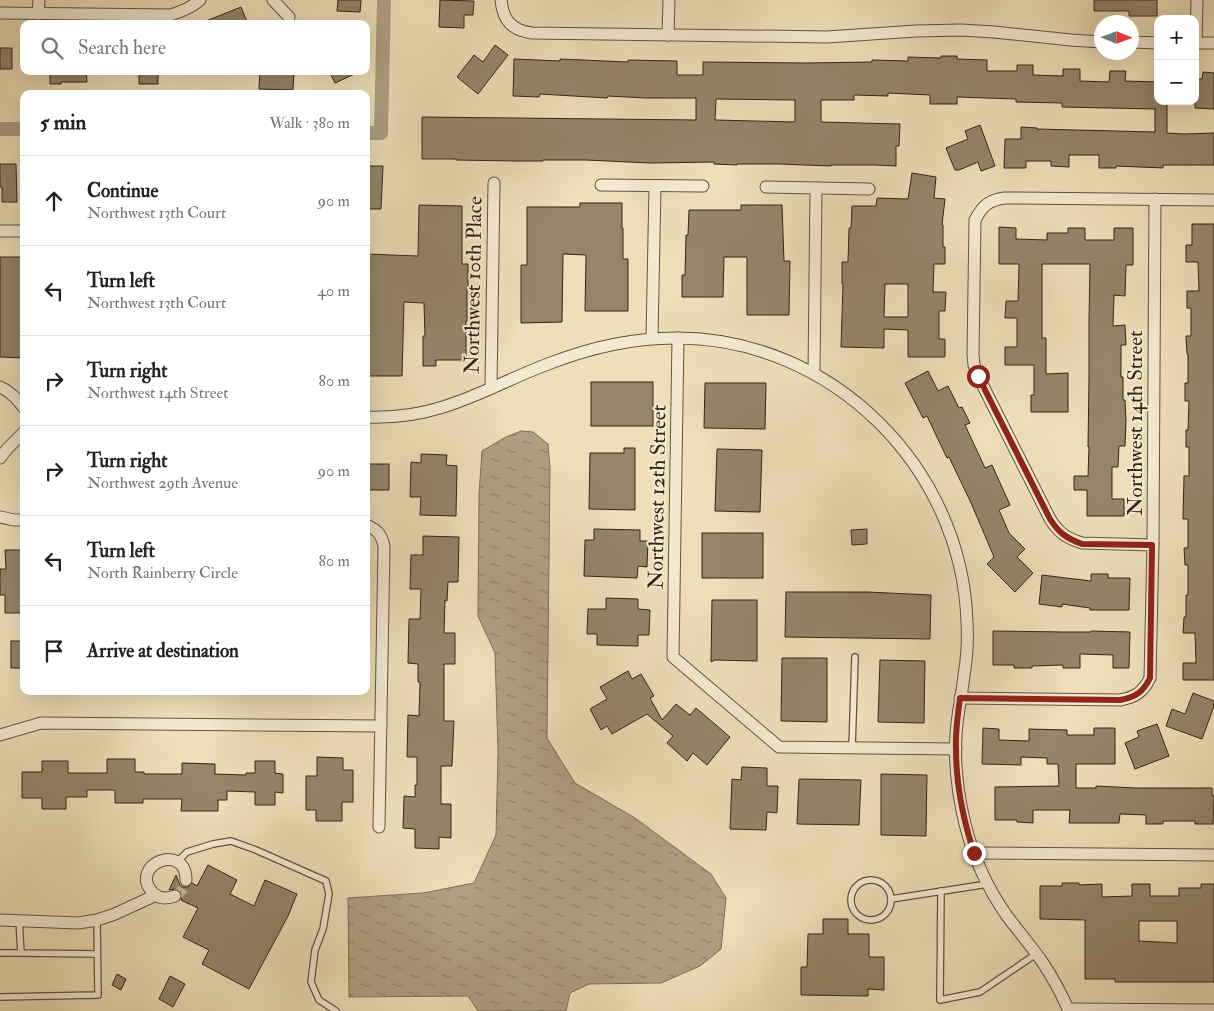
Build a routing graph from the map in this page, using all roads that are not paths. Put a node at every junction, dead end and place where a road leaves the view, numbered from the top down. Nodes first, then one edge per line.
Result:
1 (39, 0) edge
2 (200, 0) edge
3 (273, 0) edge
4 (501, 0) edge
5 (669, 0) edge
6 (1197, 0) edge
7 (0, 13) edge
8 (38, 14) junction
9 (1197, 15) edge
10 (290, 17) dead end
11 (668, 36) junction
12 (1094, 41) edge
13 (1139, 42) edge
14 (1154, 42) edge
15 (1199, 43) edge
16 (1214, 43) edge
17 (494, 182) dead end
18 (601, 185) dead end
19 (655, 186) junction
20 (703, 186) dead end
21 (766, 187) dead end
22 (816, 188) junction
23 (869, 189) dead end
24 (1155, 199) junction
25 (1214, 200) edge
26 (0, 230) edge
27 (20, 231) edge
28 (652, 338) junction
29 (678, 338) junction
30 (814, 374) junction
31 (0, 387) edge
32 (491, 388) junction
33 (20, 404) edge
34 (370, 417) edge
35 (20, 436) edge
36 (0, 458) edge
37 (0, 517) edge
38 (20, 520) edge
39 (370, 526) edge
40 (1152, 545) junction
41 (855, 657) dead end
42 (960, 698) junction
43 (381, 726) junction
44 (0, 735) edge
45 (852, 748) junction
46 (956, 749) junction
47 (379, 827) dead end
48 (974, 853) junction
49 (1214, 855) edge
50 (177, 862) junction
51 (186, 880) dead end
52 (988, 884) junction
53 (941, 891) junction
54 (156, 896) junction
55 (175, 896) dead end
56 (891, 899) junction
57 (0, 920) edge
58 (19, 920) junction
59 (97, 920) junction
60 (0, 953) edge
61 (20, 953) junction
62 (97, 954) junction
63 (1036, 954) junction
64 (0, 997) edge
65 (1068, 1010) edge
66 (1214, 1010) edge
67 (336, 1011) edge

1 - 8 street
2 - 8 street
3 - 10 street
4 - 11 street
5 - 11 street
6 - 9 street
7 - 8 street
11 - 12 street
13 - 14 street
15 - 16 street
17 - 32 street, Northwest 10th Place
18 - 19 street
19 - 20 street
19 - 28 street
21 - 22 street
22 - 23 street
22 - 30 street
24 - 25 street
24 - 40 street, Northwest 14th Street
24 - 40 street
26 - 27 street
28 - 29 street
28 - 32 street
29 - 30 street
29 - 45 street, Northwest 12th Street
30 - 42 street
31 - 33 street
32 - 34 street
35 - 36 street
37 - 38 street
39 - 43 street
40 - 42 street, Northwest 14th Street
41 - 45 lane
42 - 46 street
43 - 44 street
43 - 47 street
45 - 46 street
46 - 48 street
48 - 49 street
48 - 52 street
50 - 51 street
50 - 54 street
50 - 67 lane
52 - 53 lane
52 - 63 street
53 - 56 lane
53 - 63 lane
54 - 55 street
54 - 59 street
56 - 56 lane
57 - 58 street
58 - 59 street
58 - 61 lane
59 - 62 lane
60 - 61 lane
61 - 62 lane
62 - 64 lane
63 - 65 street
65 - 66 street

